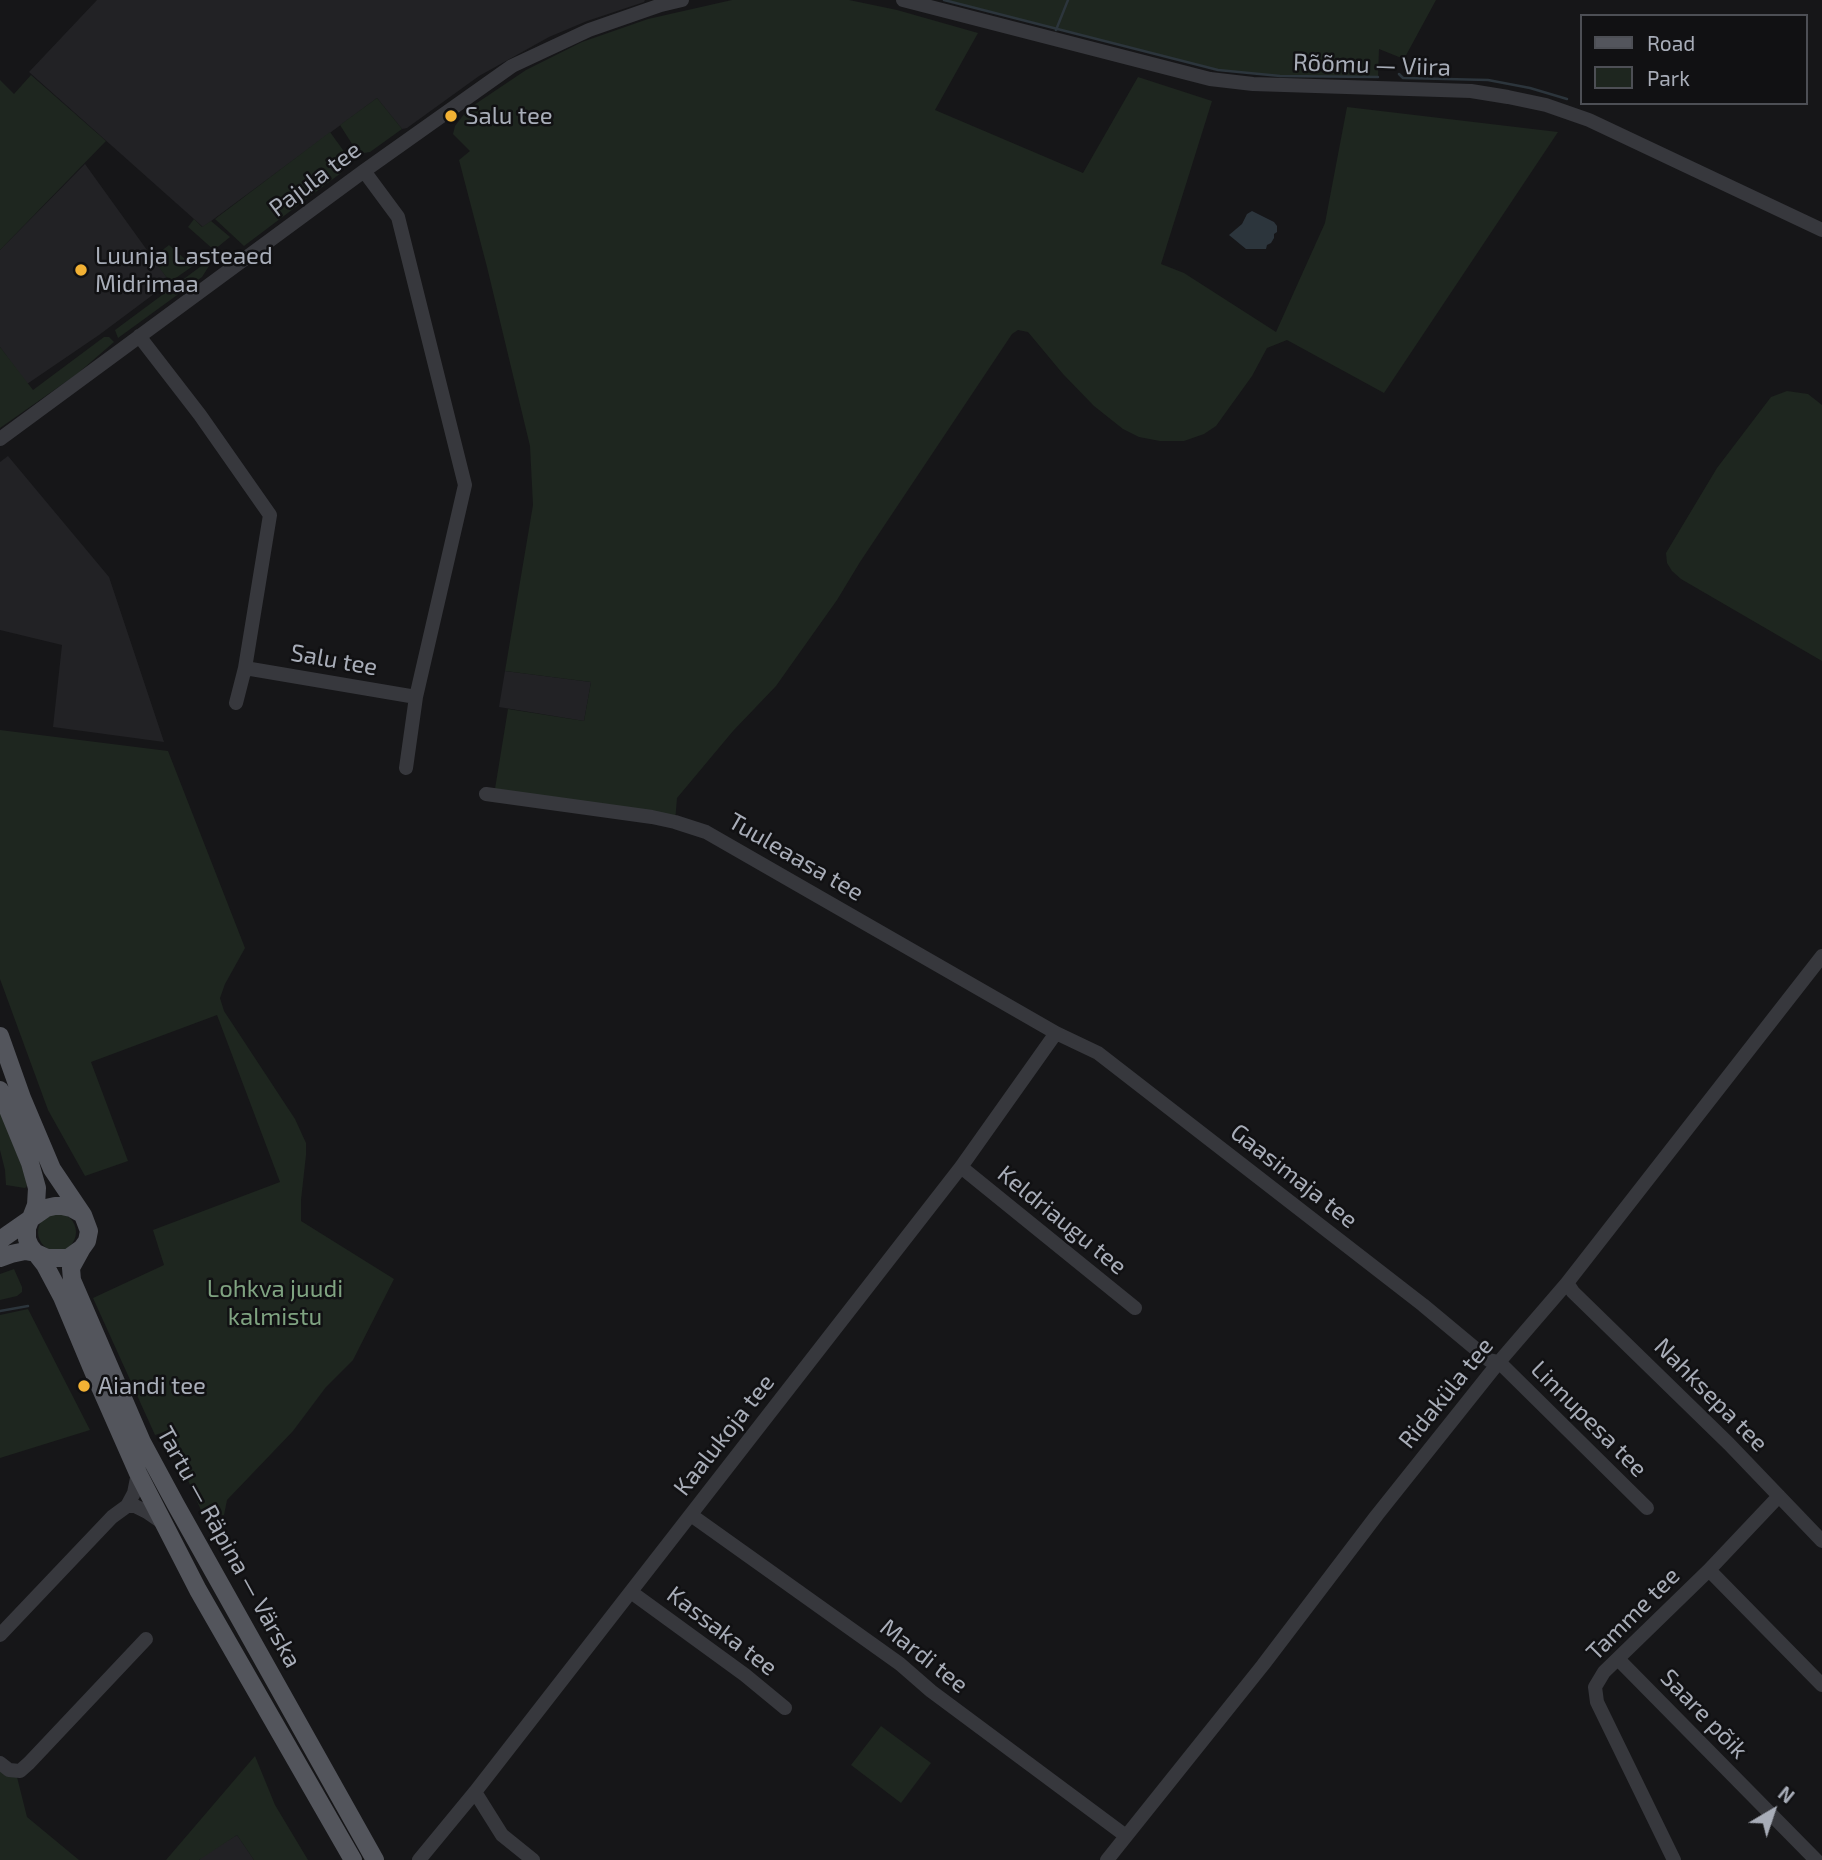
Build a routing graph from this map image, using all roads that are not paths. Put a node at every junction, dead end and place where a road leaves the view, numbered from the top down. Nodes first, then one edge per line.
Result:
1 (682, 0) edge
2 (903, 0) edge
3 (364, 171) junction
4 (1822, 230) edge
5 (139, 337) junction
6 (0, 439) edge
7 (245, 668) junction
8 (416, 697) junction
9 (236, 703) dead end
10 (406, 768) dead end
11 (486, 794) dead end
12 (1822, 956) edge
13 (1056, 1033) junction
14 (0, 1036) edge
15 (0, 1090) edge
16 (961, 1167) junction
17 (83, 1215) junction
18 (30, 1221) junction
19 (0, 1240) edge
20 (82, 1248) junction
21 (36, 1253) junction
22 (0, 1258) edge
23 (1567, 1283) junction
24 (1135, 1308) dead end
25 (1499, 1362) junction
26 (138, 1473) junction
27 (1779, 1496) junction
28 (127, 1506) junction
29 (1647, 1508) dead end
30 (691, 1515) junction
31 (164, 1524) junction
32 (1822, 1541) edge
33 (1709, 1570) junction
34 (631, 1592) junction
35 (0, 1635) edge
36 (146, 1639) dead end
37 (1618, 1659) junction
38 (1822, 1685) edge
39 (785, 1708) dead end
40 (0, 1763) edge
41 (475, 1792) junction
42 (1126, 1836) junction
43 (376, 1858) edge
44 (353, 1860) edge
45 (418, 1860) edge
46 (533, 1860) edge
47 (1107, 1860) edge
48 (1675, 1860) edge
49 (1816, 1860) edge

1 - 3 street, Pajula tee
2 - 4 street, Rõõmu — Viira
3 - 5 street, Pajula tee
3 - 8 street
5 - 6 street, Pajula tee
5 - 7 street
7 - 8 street, Salu tee
7 - 9 street
8 - 10 street
11 - 13 street, Tuuleaasa tee
12 - 23 street, Ridaküla tee
13 - 16 street, Kaalukoja tee
13 - 25 street, Gaasimaja tee
14 - 17 main road
15 - 18 main road
16 - 24 street, Keldriaugu tee
16 - 30 street, Kaalukoja tee
17 - 18 main road
17 - 20 main road
18 - 19 main road
18 - 21 main road
20 - 21 main road
20 - 43 main road, Tartu — Räpina — Värska
21 - 22 main road
21 - 26 main road, Tartu — Räpina — Värska
23 - 25 street, Ridaküla tee
23 - 27 street, Nahksepa tee
25 - 29 street, Linnupesa tee
25 - 42 street, Ridaküla tee
26 - 28 street
26 - 31 main road, Tartu — Räpina — Värska
27 - 32 street, Nahksepa tee
27 - 33 street, Tamme tee
28 - 31 street
28 - 35 street
30 - 34 street, Kaalukoja tee
30 - 42 street, Mardi tee
31 - 44 main road, Tartu — Räpina — Värska
33 - 37 street, Tamme tee
33 - 38 street
34 - 39 street, Kassaka tee
34 - 41 street, Kaalukoja tee
36 - 40 street
37 - 48 street, Tamme tee
37 - 49 street, Saare põik
41 - 45 street, Kaalukoja tee
41 - 46 street
42 - 47 street, Ridaküla tee

